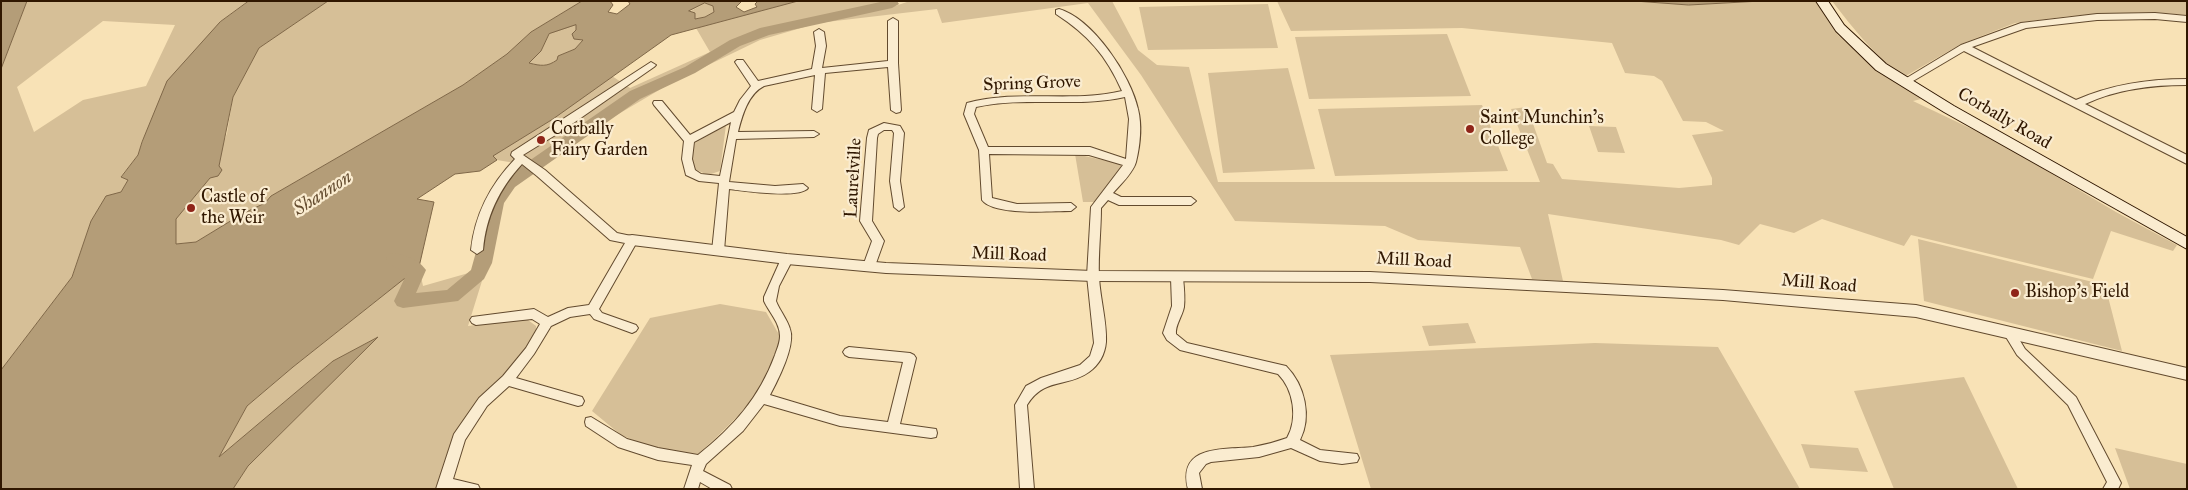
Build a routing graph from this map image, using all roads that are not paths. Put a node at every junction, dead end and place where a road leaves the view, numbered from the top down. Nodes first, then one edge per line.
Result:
1 (1822, 1) edge
2 (1059, 12) dead end
3 (2187, 19) edge
4 (893, 21) dead end
5 (819, 32) dead end
6 (1964, 47) junction
7 (740, 62) dead end
8 (893, 63) junction
9 (651, 65) dead end
10 (818, 71) junction
11 (1905, 82) junction
12 (2187, 82) edge
13 (756, 86) junction
14 (1128, 94) junction
15 (658, 103) dead end
16 (2076, 104) junction
17 (817, 109) dead end
18 (896, 110) dead end
19 (736, 115) junction
20 (814, 134) dead end
21 (732, 136) junction
22 (689, 140) junction
23 (984, 150) junction
24 (522, 159) junction
25 (2187, 160) edge
26 (1130, 164) junction
27 (725, 182) junction
28 (803, 188) dead end
29 (1105, 194) junction
30 (1191, 201) dead end
31 (899, 207) dead end
32 (1071, 207) dead end
33 (632, 240) junction
34 (2187, 244) edge
35 (477, 250) dead end
36 (718, 251) junction
37 (787, 259) junction
38 (869, 266) junction
39 (1093, 276) junction
40 (1178, 278) junction
41 (592, 309) junction
42 (476, 320) dead end
43 (547, 323) junction
44 (632, 328) dead end
45 (2009, 332) junction
46 (850, 352) dead end
47 (2187, 374) edge
48 (507, 380) junction
49 (763, 398) junction
50 (578, 401) dead end
51 (591, 422) dead end
52 (893, 428) junction
53 (931, 433) dead end
54 (1292, 442) junction
55 (1352, 458) dead end
56 (699, 468) junction
57 (444, 486) edge
58 (473, 489) edge
59 (691, 489) edge
60 (725, 489) edge
61 (1027, 489) edge
62 (1195, 489) edge
63 (2110, 489) edge

1 - 11 main road, Corbally Road
2 - 14 street
3 - 6 street
4 - 8 street
5 - 10 street
6 - 11 street
6 - 16 street
7 - 13 street
8 - 10 street
8 - 18 street
9 - 24 street
10 - 13 street
10 - 17 street
11 - 34 main road, Corbally Road
12 - 16 street
13 - 19 street
14 - 23 street, Spring Grove
14 - 26 street
15 - 22 street
16 - 25 street
19 - 21 street
19 - 22 street
20 - 21 street
21 - 27 street
22 - 27 street
23 - 26 street
23 - 32 street
24 - 33 street
24 - 35 street
26 - 29 street
27 - 28 street
27 - 36 street
29 - 30 street
29 - 39 street
31 - 38 street, Laurelville
33 - 36 street, Mill Road
33 - 41 street
36 - 37 street, Mill Road
37 - 38 street, Mill Road
37 - 49 street
38 - 39 street, Mill Road
39 - 40 street, Mill Road
39 - 61 street
40 - 45 street, Mill Road
40 - 54 street
41 - 43 street
41 - 44 street
42 - 43 street
43 - 48 street
45 - 47 street, Mill Road
45 - 63 street
46 - 52 street
48 - 50 street
48 - 57 street
49 - 52 street
49 - 56 street
51 - 56 street
52 - 53 street
54 - 55 street
54 - 62 street
56 - 59 street
56 - 60 street
57 - 58 street

